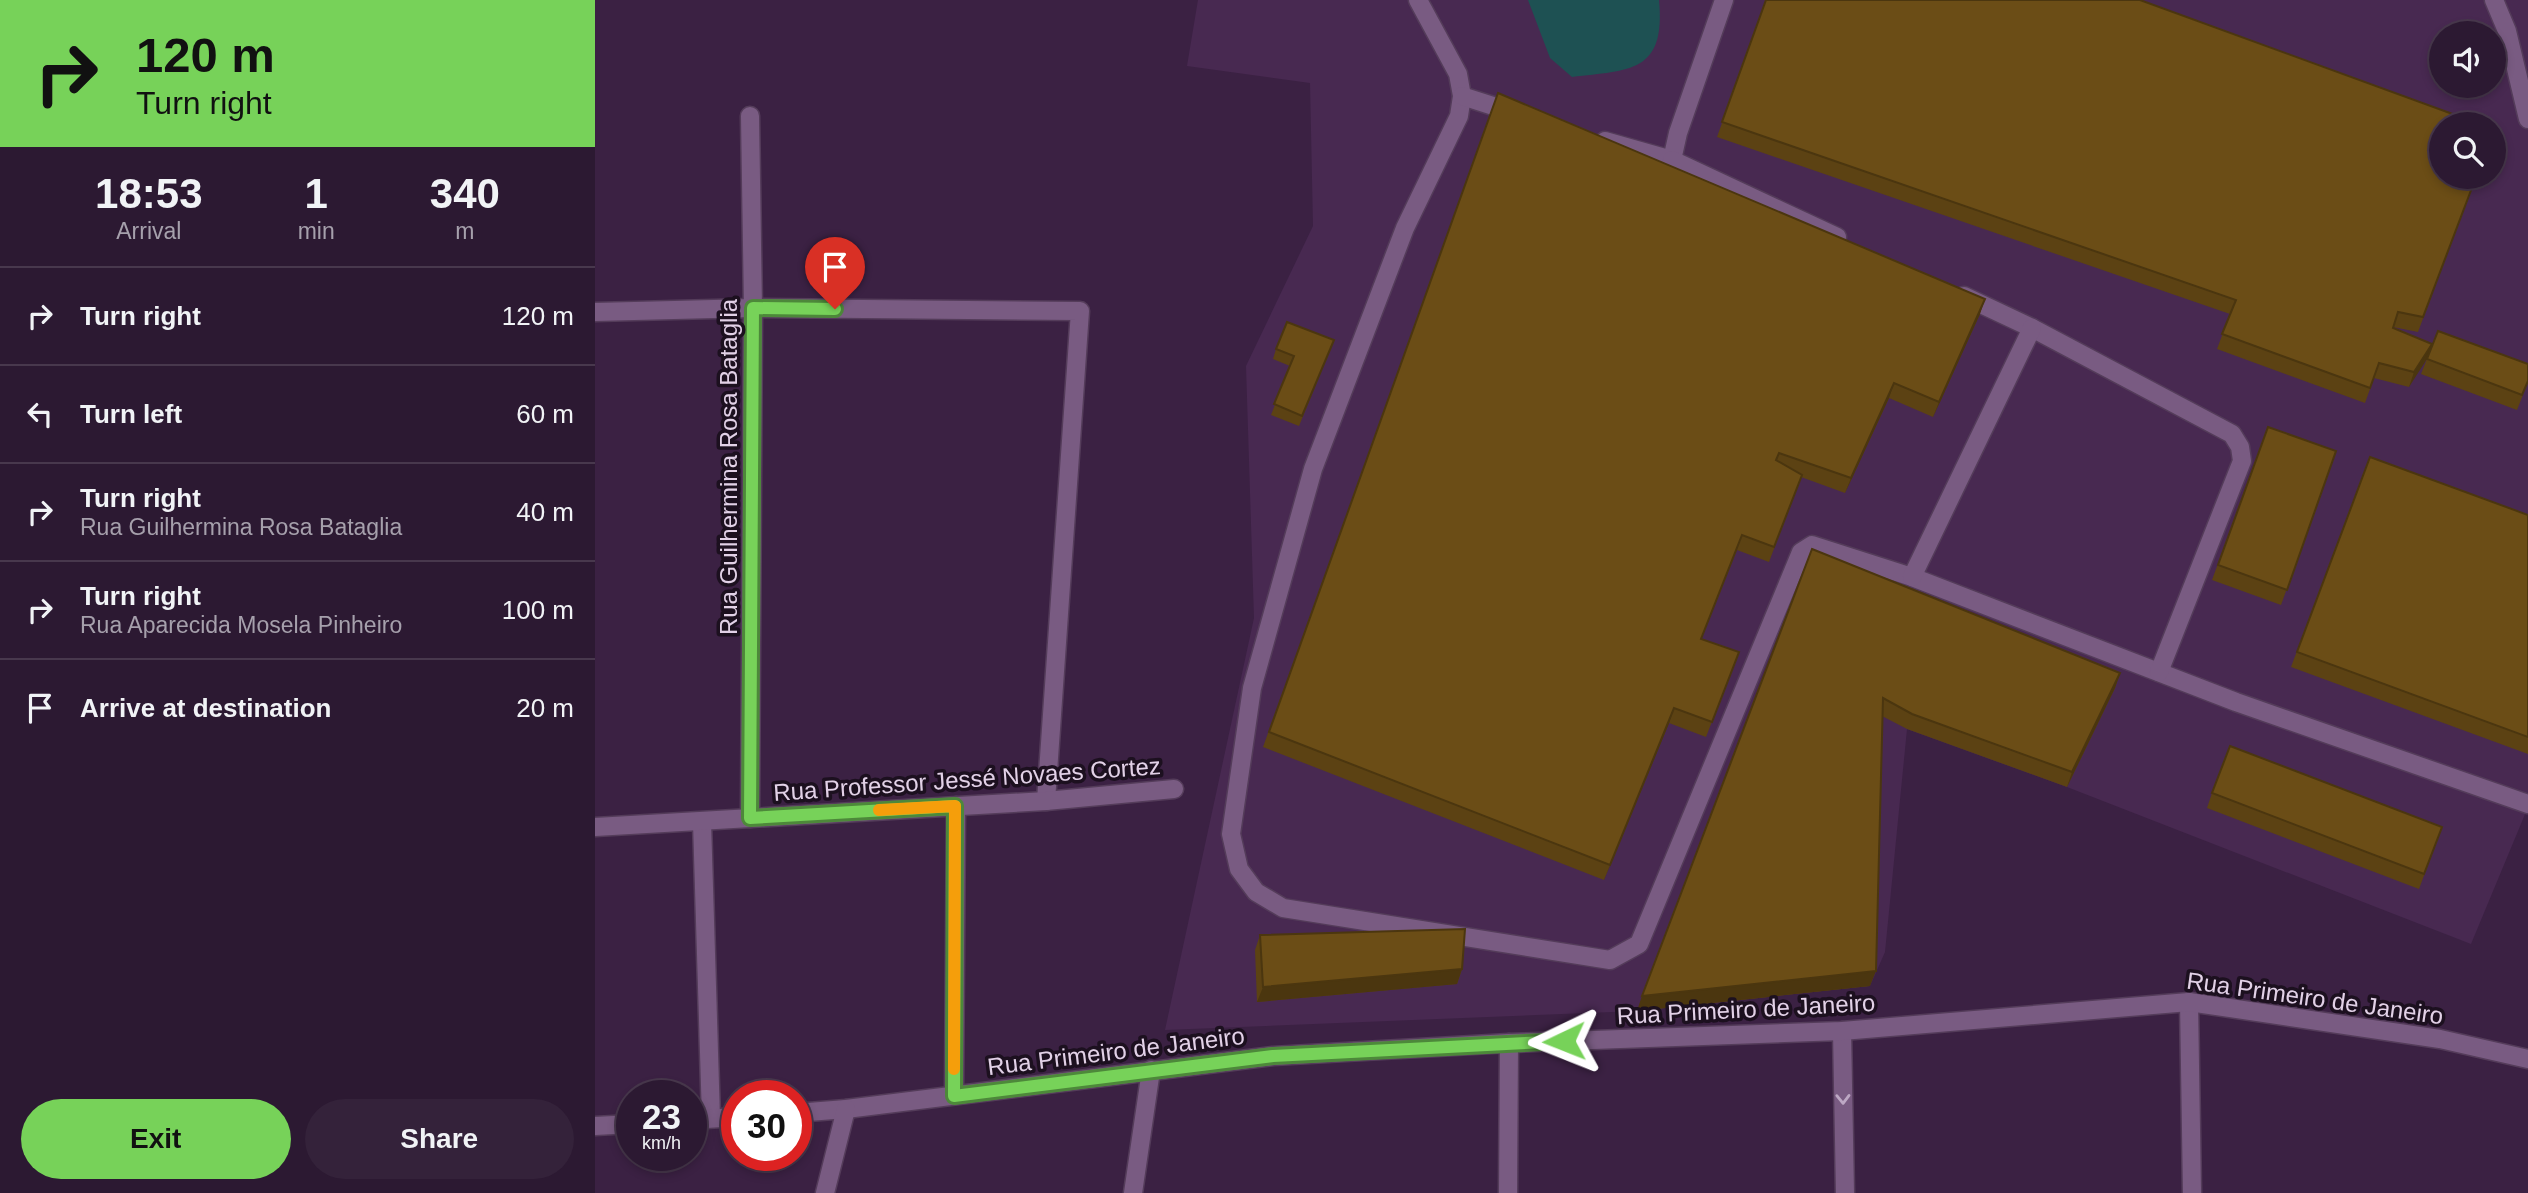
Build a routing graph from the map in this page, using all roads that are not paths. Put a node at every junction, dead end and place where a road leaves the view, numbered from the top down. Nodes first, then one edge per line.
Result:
1 (1418, 0) edge
2 (1724, 0) edge
3 (2493, 2) edge
4 (1462, 96) junction
5 (750, 116) dead end
6 (1526, 116) edge
7 (2528, 119) edge
8 (1590, 136) edge
9 (1672, 160) junction
10 (1858, 247) edge
11 (1945, 287) edge
12 (753, 308) junction
13 (595, 312) edge
14 (2032, 328) junction
15 (1912, 578) junction
16 (2158, 672) junction
17 (1174, 789) dead end
18 (1046, 801) junction
19 (2528, 804) edge
20 (955, 806) junction
21 (750, 818) junction
22 (702, 822) junction
23 (595, 827) edge
24 (2189, 1002) junction
25 (1842, 1031) junction
26 (1509, 1043) junction
27 (2528, 1059) edge
28 (1151, 1070) junction
29 (954, 1096) junction
30 (846, 1109) junction
31 (812, 1112) edge
32 (721, 1117) edge
33 (707, 1118) edge
34 (711, 1118) junction
35 (616, 1125) edge
36 (595, 1126) edge
37 (825, 1193) edge
38 (1133, 1193) edge
39 (1508, 1193) edge
40 (1845, 1193) edge
41 (2192, 1193) edge

1 - 4 street
2 - 9 street
3 - 7 street
4 - 6 street
4 - 15 street
5 - 12 street, Rua Guilhermina Rosa Bataglia
8 - 9 street
9 - 10 street
11 - 14 street
12 - 13 street
12 - 18 street
12 - 21 street, Rua Guilhermina Rosa Bataglia
14 - 15 street
14 - 16 street
15 - 16 street
16 - 19 street
17 - 18 street, Rua Professor Jessé Novaes Cortez
18 - 20 street, Rua Professor Jessé Novaes Cortez
20 - 21 street, Rua Professor Jessé Novaes Cortez
20 - 29 street
21 - 22 street, Rua Professor Jessé Novaes Cortez
22 - 23 street, Rua Professor Jessé Novaes Cortez
22 - 34 street
24 - 25 street, Rua Primeiro de Janeiro
24 - 27 street, Rua Primeiro de Janeiro
24 - 41 street
25 - 26 street, Rua Primeiro de Janeiro
25 -> 40 street
26 - 28 street, Rua Primeiro de Janeiro
26 - 39 street
28 - 29 street, Rua Primeiro de Janeiro
28 - 38 street
29 - 30 street, Rua Primeiro de Janeiro
30 - 31 street, Rua Primeiro de Janeiro
30 - 37 street
32 - 34 street
33 - 34 street
35 - 36 street

